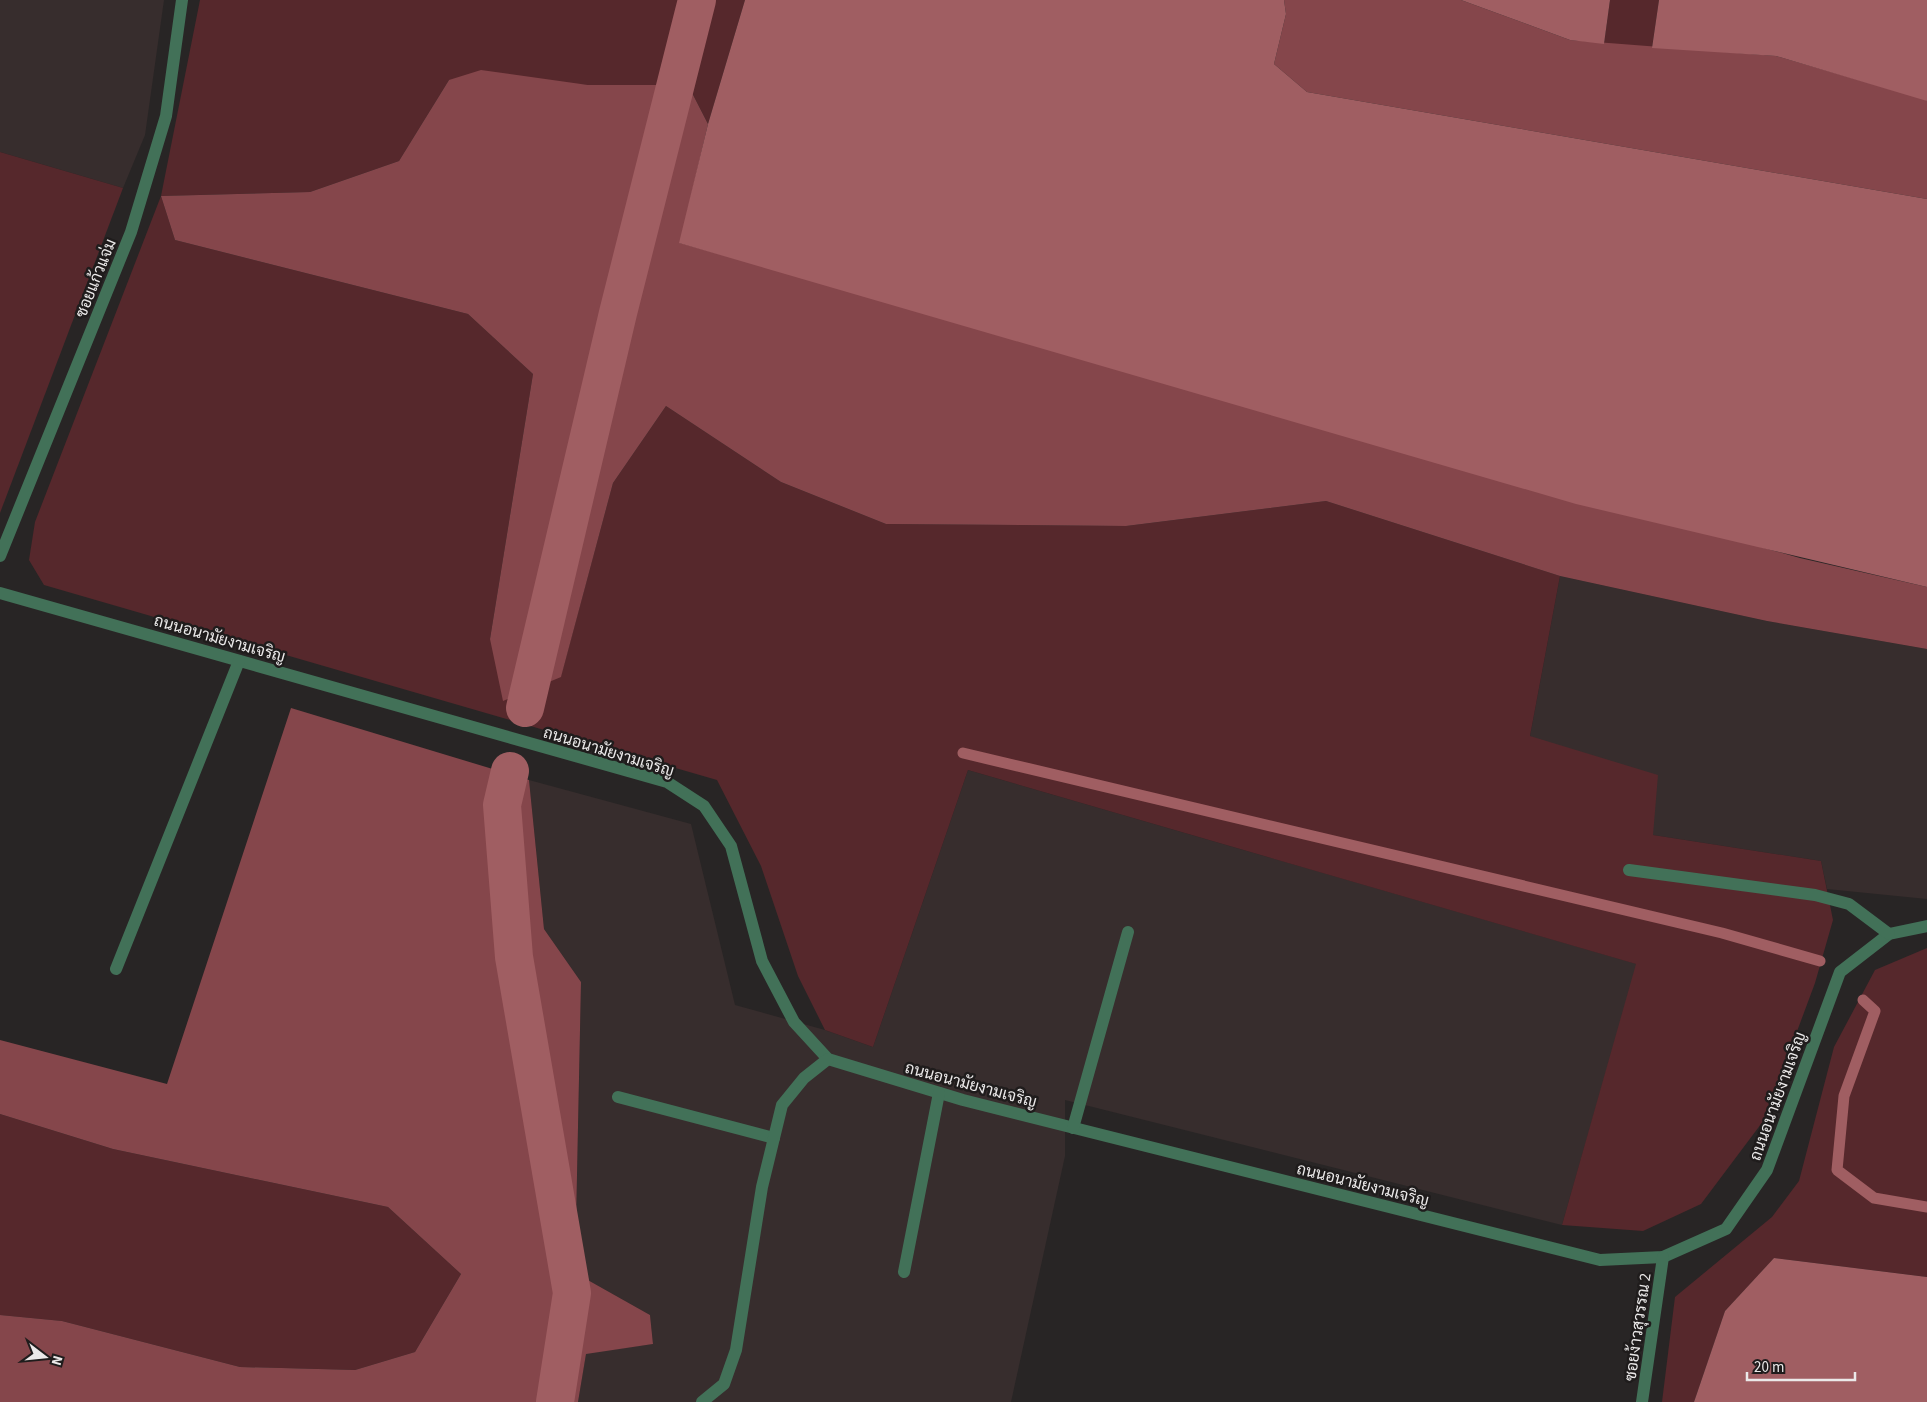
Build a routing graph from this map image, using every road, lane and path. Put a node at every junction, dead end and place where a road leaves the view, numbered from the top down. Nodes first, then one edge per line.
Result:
1 (182, 0) edge
2 (0, 556) edge
3 (0, 593) edge
4 (239, 661) junction
5 (1629, 870) dead end
6 (1927, 926) edge
7 (1128, 932) dead end
8 (1889, 934) junction
9 (116, 969) dead end
10 (828, 1059) junction
11 (939, 1093) junction
12 (618, 1096) dead end
13 (1073, 1128) junction
14 (774, 1138) junction
15 (1663, 1257) junction
16 (904, 1272) dead end
17 (702, 1402) edge
18 (1642, 1402) edge

1 - 2 street, ซอยแก้วแจ่ม
3 - 4 street, ถนนอนามัยงามเจริญ
4 - 9 street
4 - 10 street, ถนนอนามัยงามเจริญ
5 - 8 street
6 - 8 street, ถนนอนามัยงามเจริญ
7 - 13 street
8 - 15 street, ถนนอนามัยงามเจริญ
10 - 11 street, ถนนอนามัยงามเจริญ
10 - 14 street
11 - 13 street, ถนนอนามัยงามเจริญ
11 - 16 street
12 - 14 street
13 - 15 street, ถนนอนามัยงามเจริญ
14 - 17 street
15 - 18 street, ซอยง้าวสุวรรณ 2

